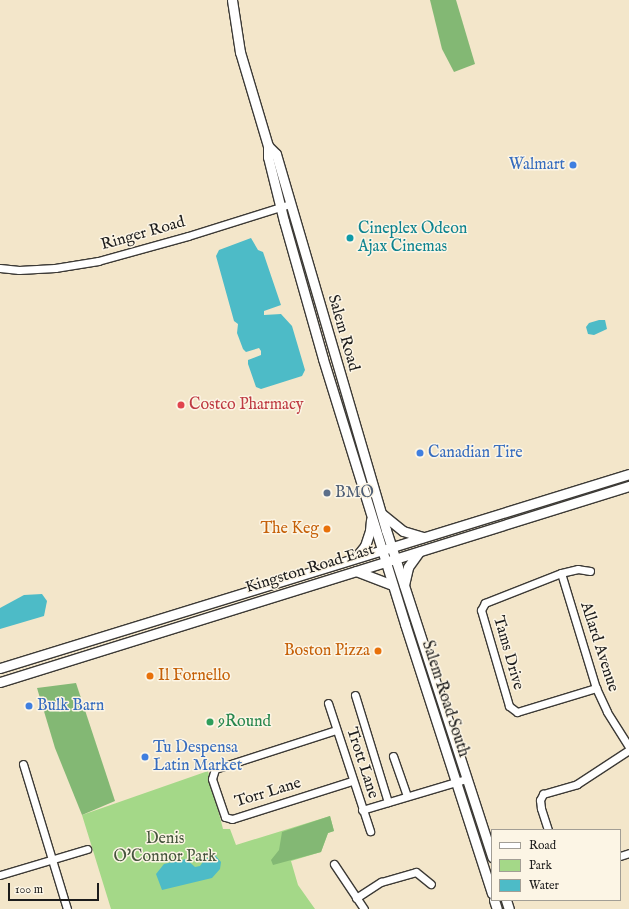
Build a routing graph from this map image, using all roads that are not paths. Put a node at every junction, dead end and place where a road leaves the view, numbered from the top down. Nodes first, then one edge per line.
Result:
1 (232, 0) edge
2 (268, 146) junction
3 (290, 204) junction
4 (280, 206) junction
5 (0, 268) edge
6 (629, 474) edge
7 (629, 486) edge
8 (381, 513) junction
9 (371, 514) junction
10 (386, 530) joint
11 (423, 537) junction
12 (392, 546) junction
13 (382, 549) junction
14 (421, 551) junction
15 (356, 558) junction
16 (395, 559) junction
17 (386, 562) junction
18 (356, 571) junction
19 (590, 571) dead end
20 (561, 573) junction
21 (392, 585) junction
22 (404, 585) junction
23 (0, 668) edge
24 (0, 682) edge
25 (596, 688) junction
26 (355, 695) dead end
27 (328, 703) dead end
28 (336, 730) junction
29 (629, 749) edge
30 (393, 756) dead end
31 (23, 764) dead end
32 (466, 779) junction
33 (352, 781) junction
34 (455, 782) junction
35 (407, 796) junction
36 (388, 802) junction
37 (362, 810) junction
38 (548, 829) edge
39 (370, 831) dead end
40 (87, 849) dead end
41 (491, 855) edge
42 (53, 860) junction
43 (334, 864) dead end
44 (0, 875) edge
45 (431, 884) dead end
46 (491, 890) edge
47 (356, 898) junction
48 (67, 909) edge
49 (364, 909) edge

1 - 2 main road, Salem Road
2 - 3 main road, Salem Road
2 - 4 main road, Salem Road
3 - 4 street, Ringer Road
3 - 8 main road, Salem Road
4 - 5 street, Ringer Road
4 - 9 main road, Salem Road
6 - 11 main road, Kingston Road East
7 - 14 main road, Kingston Road East
8 - 10 main road, Salem Road
8 - 11 main road
9 - 13 main road, Salem Road South
9 - 15 main road
10 - 12 main road, Salem Road South
11 - 12 main road, Kingston Road East
12 - 13 main road, Kingston Road East
12 - 16 main road, Salem Road South
13 - 15 main road, Kingston Road East
13 - 17 main road, Salem Road South
14 - 16 main road, Kingston Road East
14 - 22 main road
15 - 23 main road, Kingston Road East
16 - 17 main road, Kingston Road East
16 - 22 main road, Salem Road South
17 - 18 main road, Kingston Road East
17 - 21 main road, Salem Road South
18 - 21 main road
18 - 24 main road, Kingston Road East
19 - 20 street, Tams Drive
20 - 25 street, Allard Avenue
20 - 25 street, Tams Drive
21 - 34 main road, Salem Road South
22 - 32 main road, Salem Road South
25 - 29 street, Allard Avenue
26 - 36 street
27 - 28 street, Trott Lane
28 - 33 street, Trott Lane
28 - 33 street, Torr Lane
29 - 38 street
30 - 35 street
31 - 42 street
32 - 34 street
32 - 41 main road, Salem Road South
33 - 37 street, Trott Lane
34 - 35 street
34 - 46 main road, Salem Road South
35 - 36 street
36 - 37 street
37 - 39 street, Trott Lane
40 - 42 street
42 - 44 street
42 - 48 street
43 - 47 street
45 - 47 street
47 - 49 street

